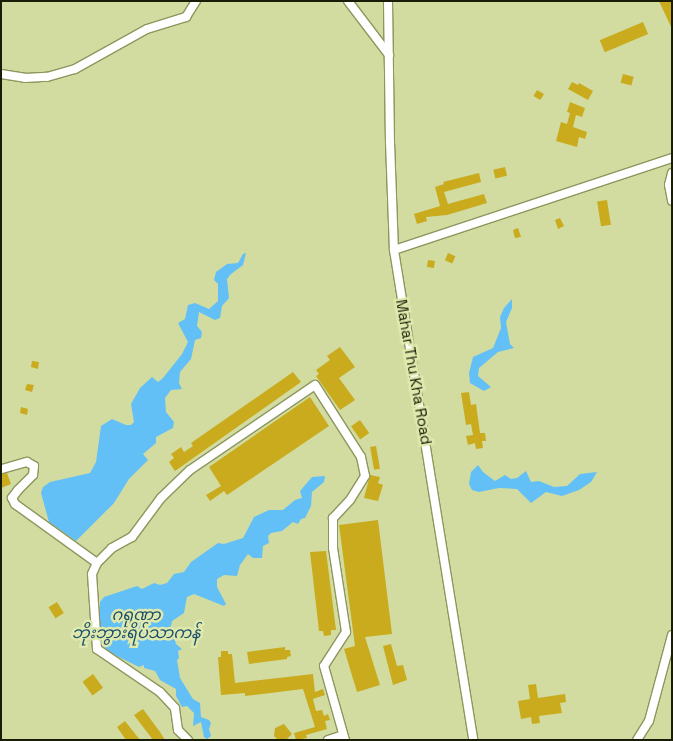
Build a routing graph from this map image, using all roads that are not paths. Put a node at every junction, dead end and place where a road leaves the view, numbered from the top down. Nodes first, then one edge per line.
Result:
1 (196, 1) edge
2 (348, 1) edge
3 (388, 1) edge
4 (389, 55) junction
5 (1, 74) edge
6 (672, 158) edge
7 (672, 172) edge
8 (672, 201) edge
9 (394, 250) junction
10 (2, 469) edge
11 (97, 563) junction
12 (672, 634) edge
13 (662, 670) junction
14 (672, 672) edge
15 (344, 738) edge
16 (188, 740) edge
17 (328, 740) edge
18 (473, 740) edge
19 (637, 740) edge

1 - 5 street
2 - 4 street
3 - 4 street, Mahar Thu Kha Road
4 - 9 street, Mahar Thu Kha Road
6 - 9 street
7 - 8 street
9 - 18 street, Mahar Thu Kha Road
10 - 11 street
11 - 15 street
11 - 16 street
12 - 13 street
13 - 14 street
13 - 19 street
15 - 17 street

